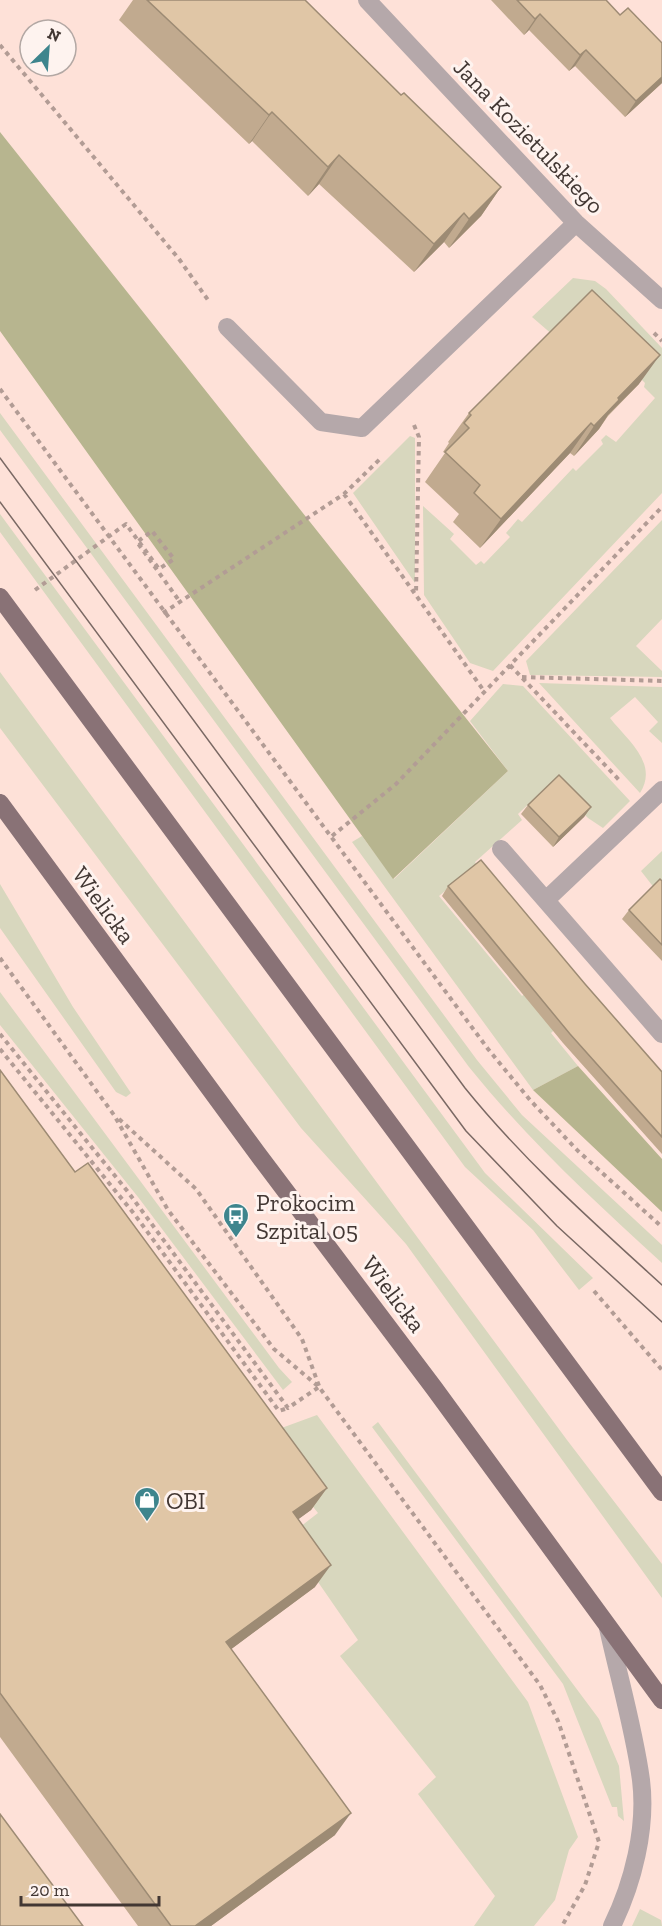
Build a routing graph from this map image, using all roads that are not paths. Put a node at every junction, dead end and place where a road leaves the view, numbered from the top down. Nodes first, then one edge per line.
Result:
1 (367, 0) edge
2 (576, 223) junction
3 (662, 300) edge
4 (227, 327) road end
5 (0, 597) edge
6 (662, 790) edge
7 (0, 803) edge
8 (501, 849) dead end
9 (547, 900) junction
10 (662, 1034) edge
11 (662, 1492) edge
12 (608, 1628) junction
13 (662, 1700) edge
14 (612, 1926) edge

1 - 2 street, Jana Kozietulskiego
2 - 3 street, Jana Kozietulskiego
2 - 4 street
5 - 11 main road
6 - 9 street
7 - 12 main road, Wielicka
8 - 9 street
9 - 10 street
12 - 13 main road, Wielicka
12 - 14 street

